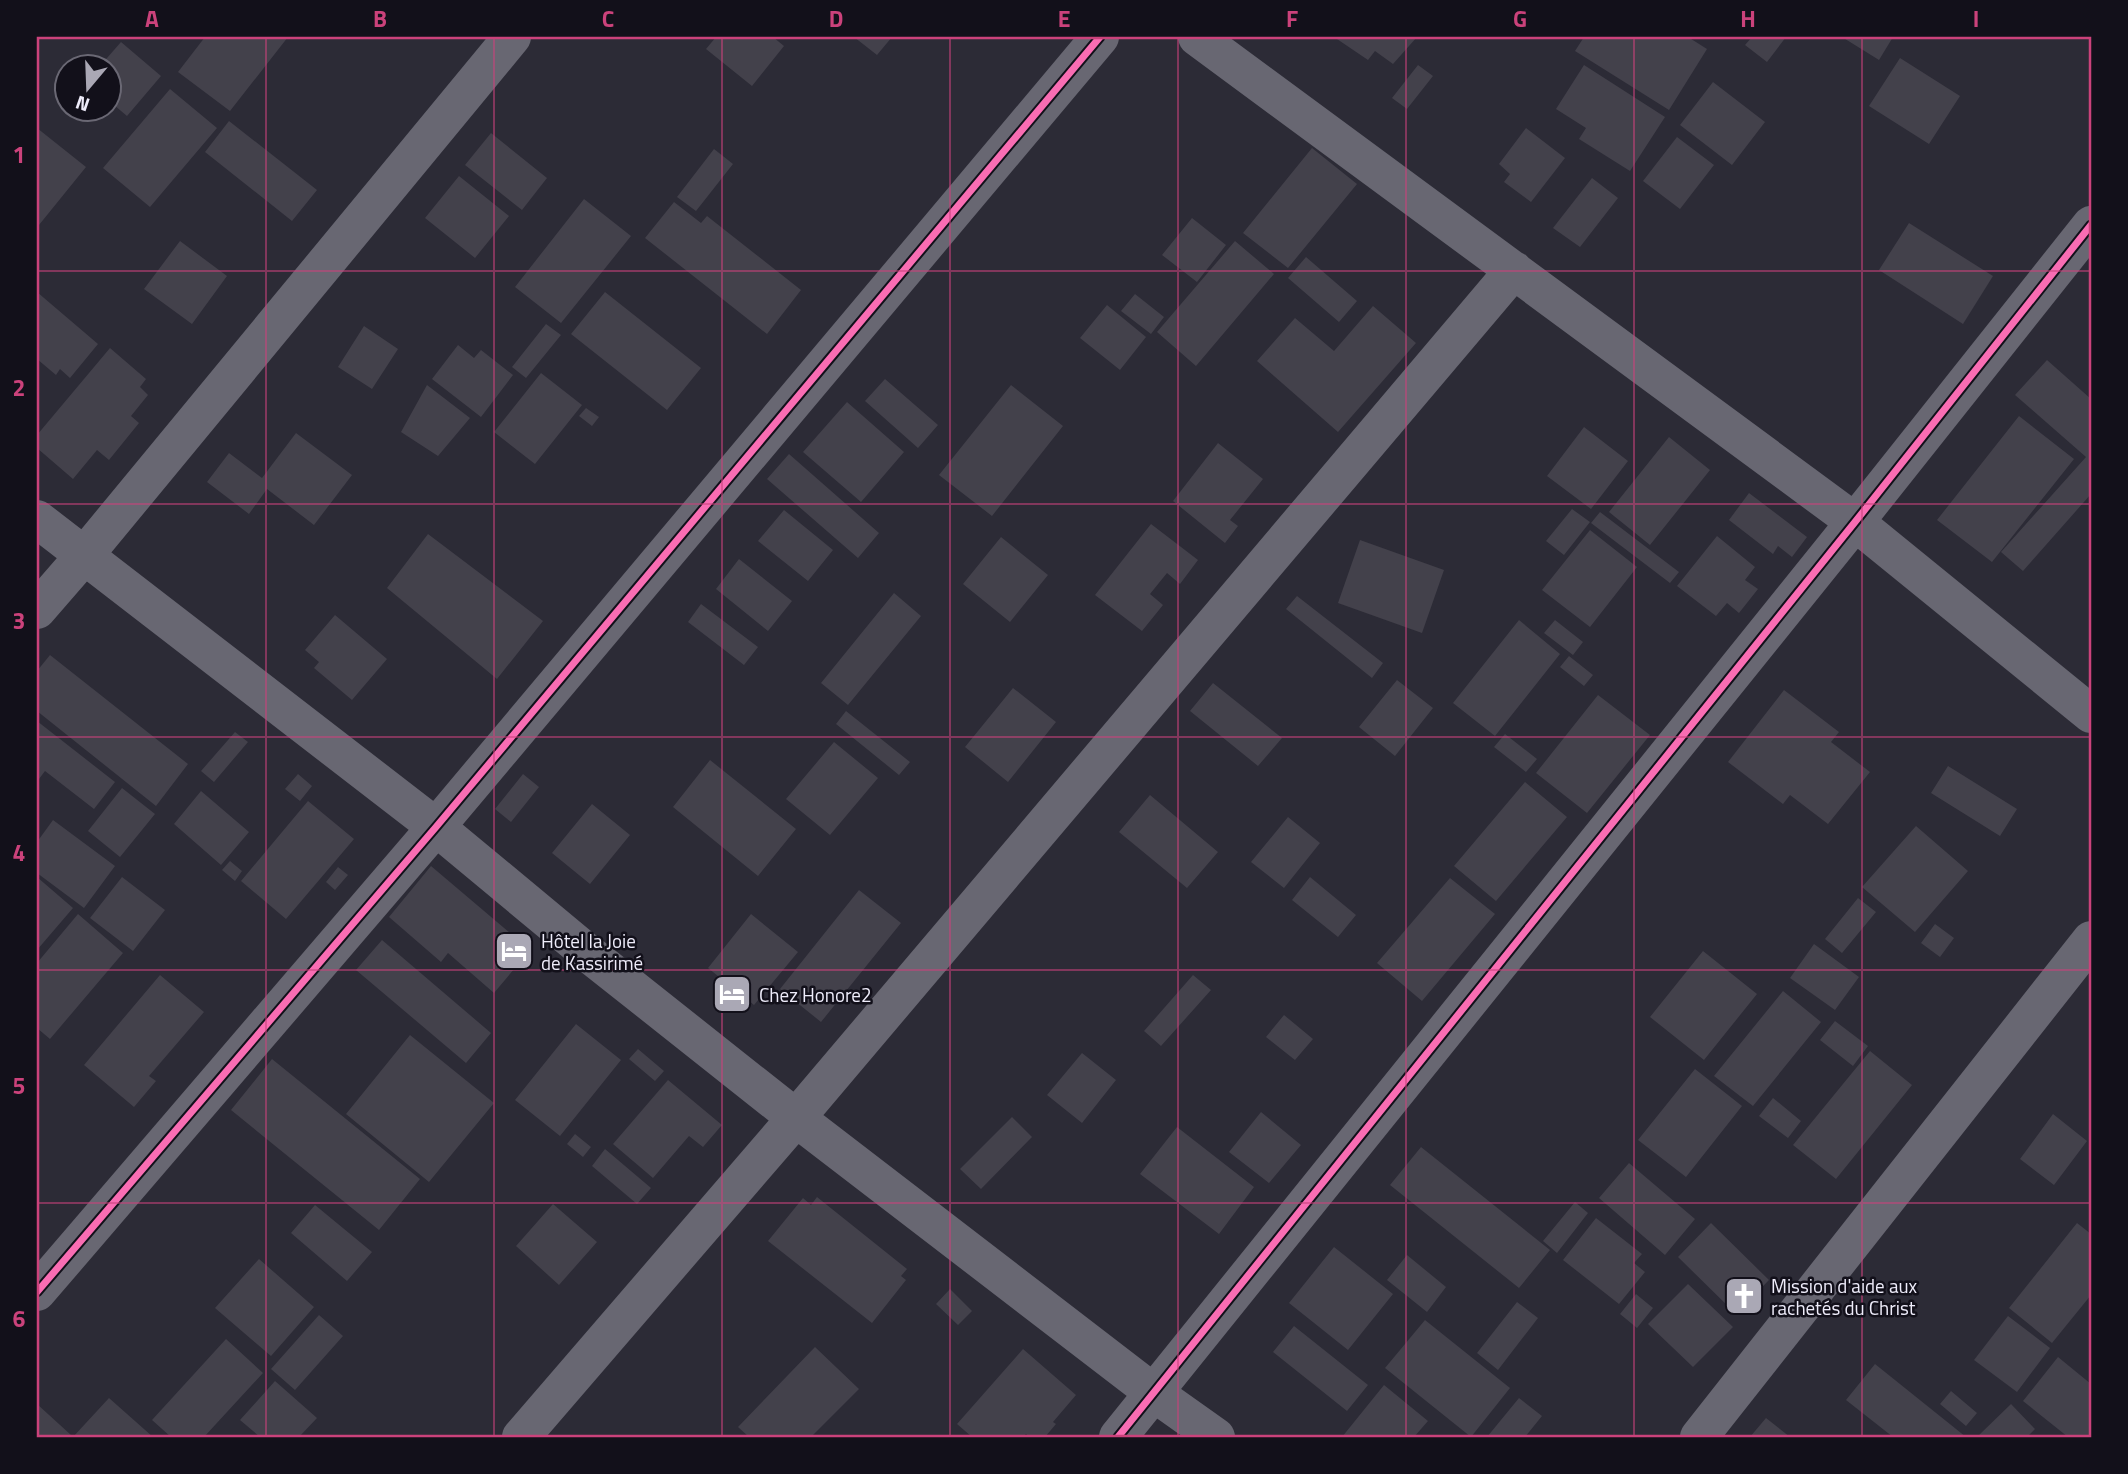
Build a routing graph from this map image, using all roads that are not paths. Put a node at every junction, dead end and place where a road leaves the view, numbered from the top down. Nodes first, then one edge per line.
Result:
1 (512, 37) edge
2 (1100, 37) edge
3 (1197, 37) edge
4 (2091, 225) edge
5 (1514, 270) junction
6 (37, 519) edge
7 (1855, 522) junction
8 (83, 557) junction
9 (37, 610) edge
10 (2091, 714) edge
11 (436, 827) junction
12 (2091, 940) edge
13 (796, 1118) junction
14 (37, 1292) edge
15 (1154, 1393) junction
16 (521, 1437) edge
17 (1118, 1437) edge
18 (1216, 1437) edge
19 (1699, 1437) edge

1 - 8 street
2 - 11 street
3 - 5 street
4 - 7 street
5 - 7 street
5 - 13 street
6 - 8 street
7 - 10 street
7 - 15 street
8 - 9 street
8 - 11 street
11 - 13 street
11 - 14 street
12 - 19 street
13 - 15 street
13 - 16 street
15 - 17 street
15 - 18 street

